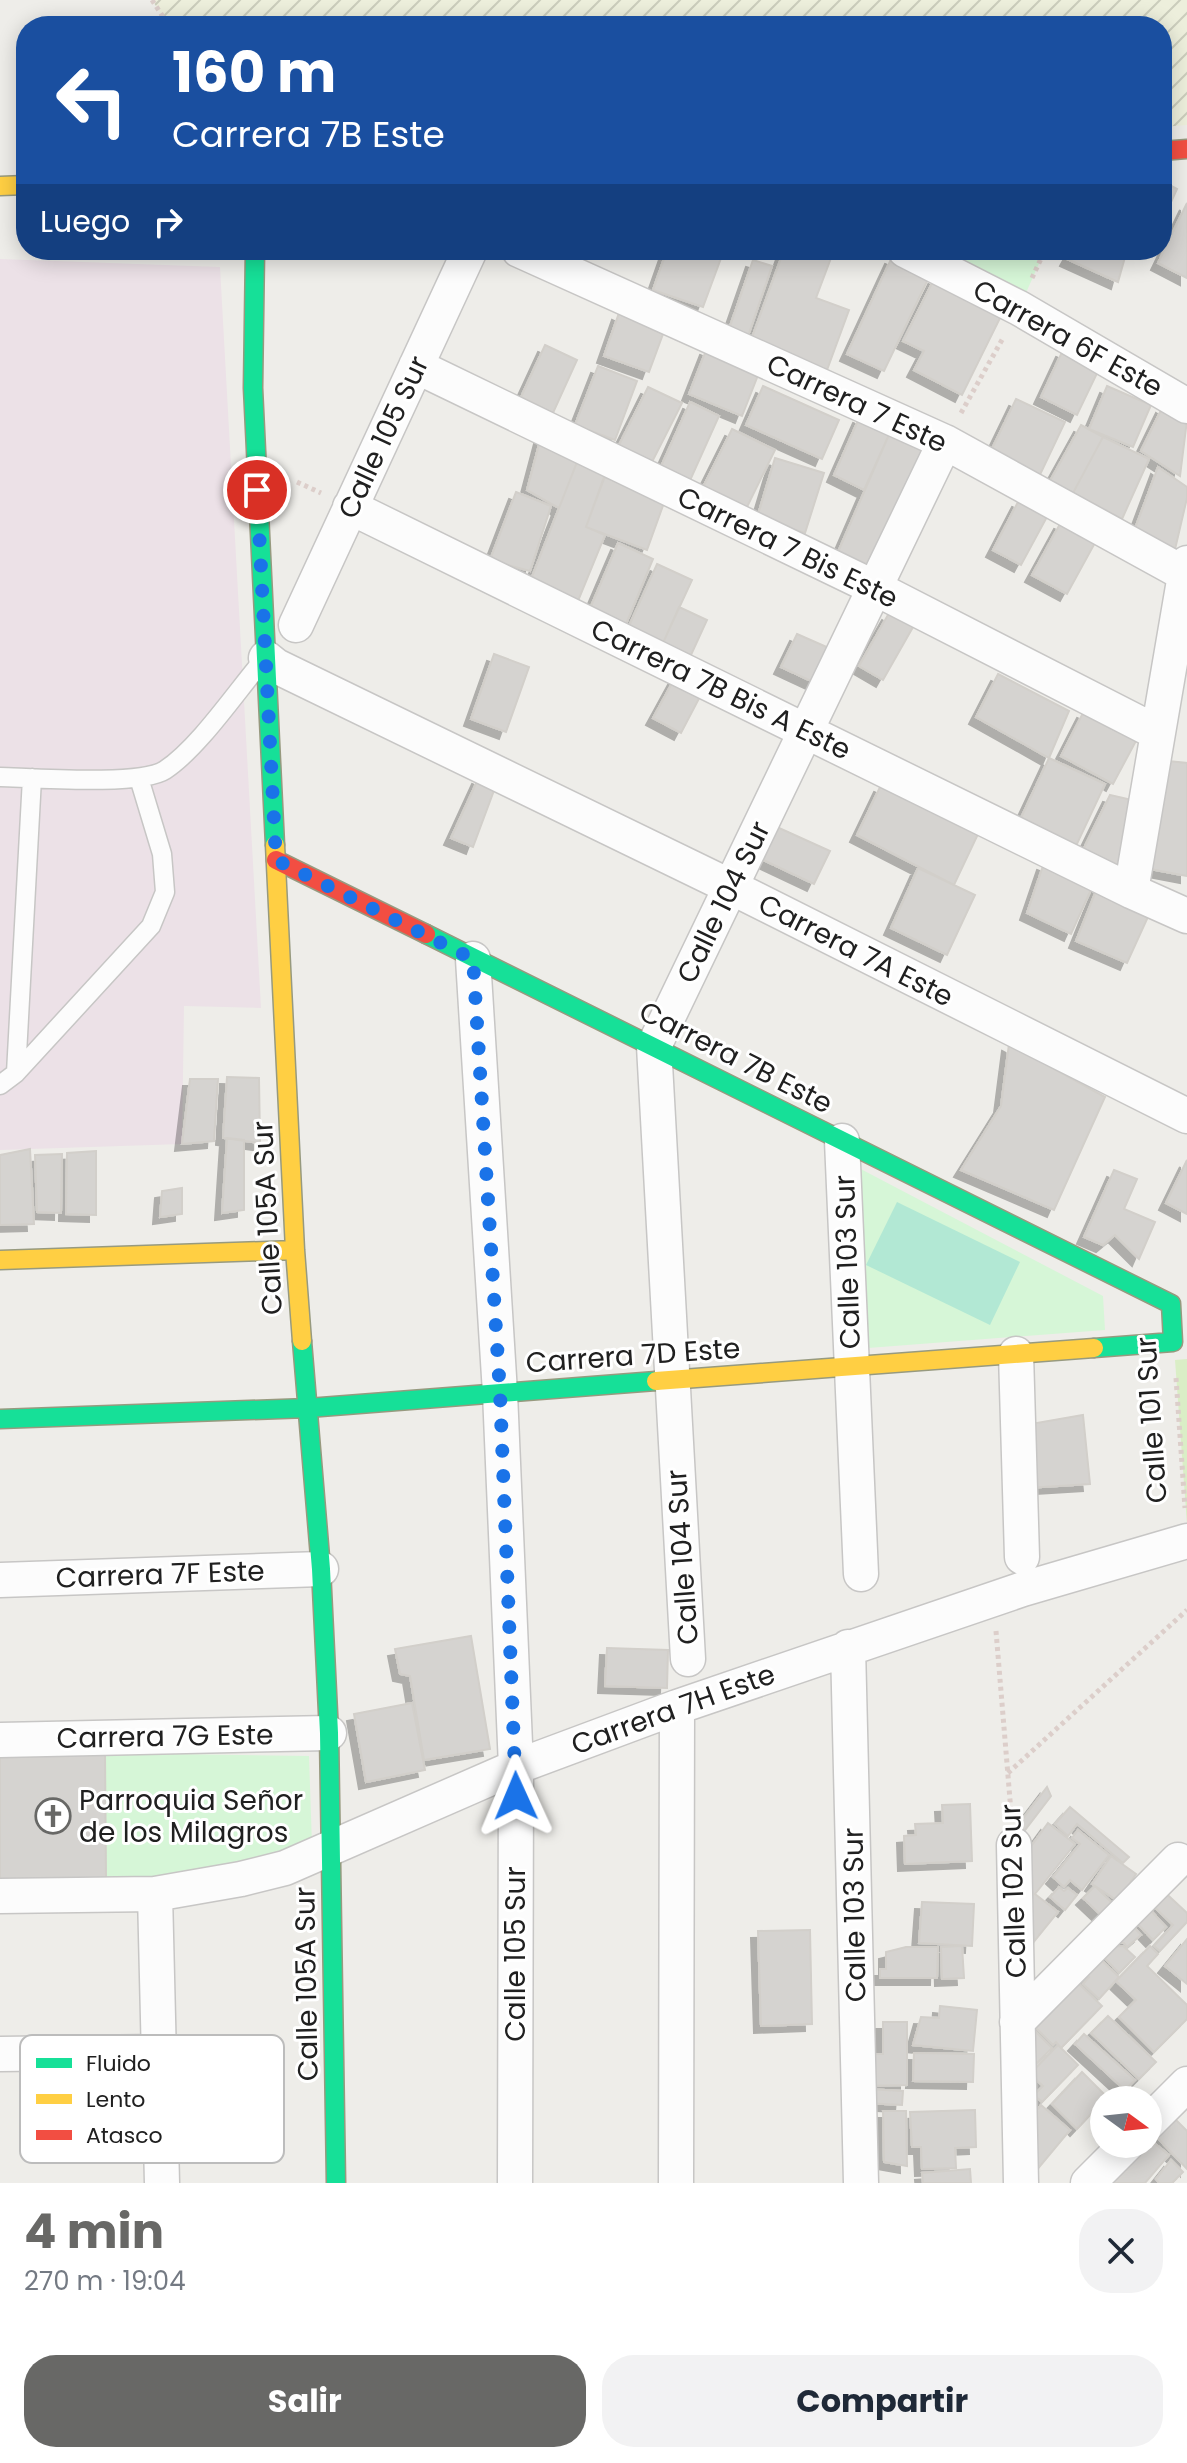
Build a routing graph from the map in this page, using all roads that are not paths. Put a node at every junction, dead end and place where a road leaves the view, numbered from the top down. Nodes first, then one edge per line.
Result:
1 (255, 260) edge
2 (465, 260) edge
3 (541, 260) edge
4 (925, 260) edge
5 (416, 366) junction
6 (1187, 406) edge
7 (945, 442) junction
8 (350, 507) junction
9 (1186, 568) edge
10 (875, 588) junction
11 (296, 625) dead end
12 (266, 658) junction
13 (806, 730) junction
14 (1158, 733) junction
15 (0, 777) edge
16 (32, 778) junction
17 (139, 778) junction
18 (276, 860) junction
19 (731, 887) junction
20 (1131, 891) junction
21 (1187, 916) edge
22 (473, 959) junction
23 (654, 1046) junction
24 (16, 1073) junction
25 (0, 1085) edge
26 (1187, 1116) edge
27 (842, 1141) junction
28 (295, 1250) junction
29 (0, 1260) edge
30 (1171, 1304) joint
31 (1173, 1342) joint
32 (1016, 1354) junction
33 (851, 1367) junction
34 (671, 1380) junction
35 (500, 1393) junction
36 (308, 1408) junction
37 (0, 1419) edge
38 (1180, 1539) edge
39 (1022, 1557) dead end
40 (321, 1569) junction
41 (861, 1574) dead end
42 (0, 1580) edge
43 (848, 1647) junction
44 (688, 1659) dead end
45 (677, 1707) junction
46 (329, 1733) junction
47 (0, 1740) edge
48 (516, 1767) junction
49 (1014, 1845) road end
50 (333, 1848) junction
51 (1178, 1860) dead end
52 (155, 1894) junction
53 (0, 1896) edge
54 (1017, 2022) junction
55 (159, 2035) edge
56 (0, 2054) edge
57 (20, 2054) edge
58 (1187, 2084) edge
59 (1162, 2109) edge
60 (1113, 2158) edge
61 (162, 2163) edge
62 (162, 2183) edge
63 (336, 2183) edge
64 (515, 2183) edge
65 (676, 2183) edge
66 (861, 2183) edge
67 (1021, 2183) edge
68 (1088, 2183) edge

1 - 12 street, Calle 105A Sur
2 - 5 street, Calle 105 Sur
3 - 7 street, Carrera 7 Este
4 - 6 street, Carrera 6F Este
5 - 8 street, Calle 105 Sur
5 - 10 street, Carrera 7 Bis Este
7 - 9 street, Carrera 7 Este
7 - 10 street, Calle 104 Sur
8 - 11 street, Calle 105 Sur
8 - 13 street, Carrera 7B Bis A Este
9 - 14 street
10 - 13 street, Calle 104 Sur
10 - 14 street, Carrera 7 Bis Este
12 - 17 lane
12 - 18 street, Calle 105A Sur
12 - 19 street, Carrera 7A Este
13 - 19 street, Calle 104 Sur
13 - 20 street, Carrera 7B Bis A Este
14 - 20 street
15 - 16 lane
16 - 17 lane
16 - 24 lane
17 - 24 lane
18 - 22 street, Carrera 7B Este
18 - 28 street, Calle 105A Sur
19 - 23 street, Calle 104 Sur
19 - 26 street, Carrera 7A Este
20 - 21 street, Carrera 7B Bis A Este
22 - 23 street, Carrera 7B Este
22 - 35 street, Calle 105 Sur
23 - 27 street, Carrera 7B Este
23 - 34 street, Calle 104 Sur
24 - 25 lane
27 - 30 street, Carrera 7B Este
27 - 33 street, Calle 103 Sur
28 - 29 street
28 - 36 street, Calle 105A Sur
30 - 31 street, Calle 101 Sur
31 - 32 street, Carrera 7D Este
32 - 33 street, Carrera 7D Este
32 - 39 street
33 - 34 street, Carrera 7D Este
33 - 41 street, Calle 103 Sur
34 - 35 street, Carrera 7D Este
34 - 44 street, Calle 104 Sur
35 - 36 street, Carrera 7D Este
35 - 48 street, Calle 105 Sur
36 - 37 street, Carrera 7D Este
36 - 40 street, Calle 105A Sur
38 - 43 street, Carrera 7H Este
40 - 42 street, Carrera 7F Este
40 - 46 street, Calle 105A Sur
43 - 45 street, Carrera 7H Este
43 - 66 street, Calle 103 Sur
45 - 48 street, Carrera 7H Este
45 - 65 street
46 - 47 street, Carrera 7G Este
46 - 50 street, Calle 105A Sur
48 - 50 street, Carrera 7H Este
48 - 64 street, Calle 105 Sur
49 - 54 street, Calle 102 Sur
50 - 52 street, Carrera 7H Este
50 - 63 street, Calle 105A Sur
51 - 54 street
52 - 53 street, Carrera 7H Este
52 - 55 street
54 - 67 street, Calle 102 Sur
56 - 57 street
58 - 59 street
60 - 68 street
61 - 62 street

